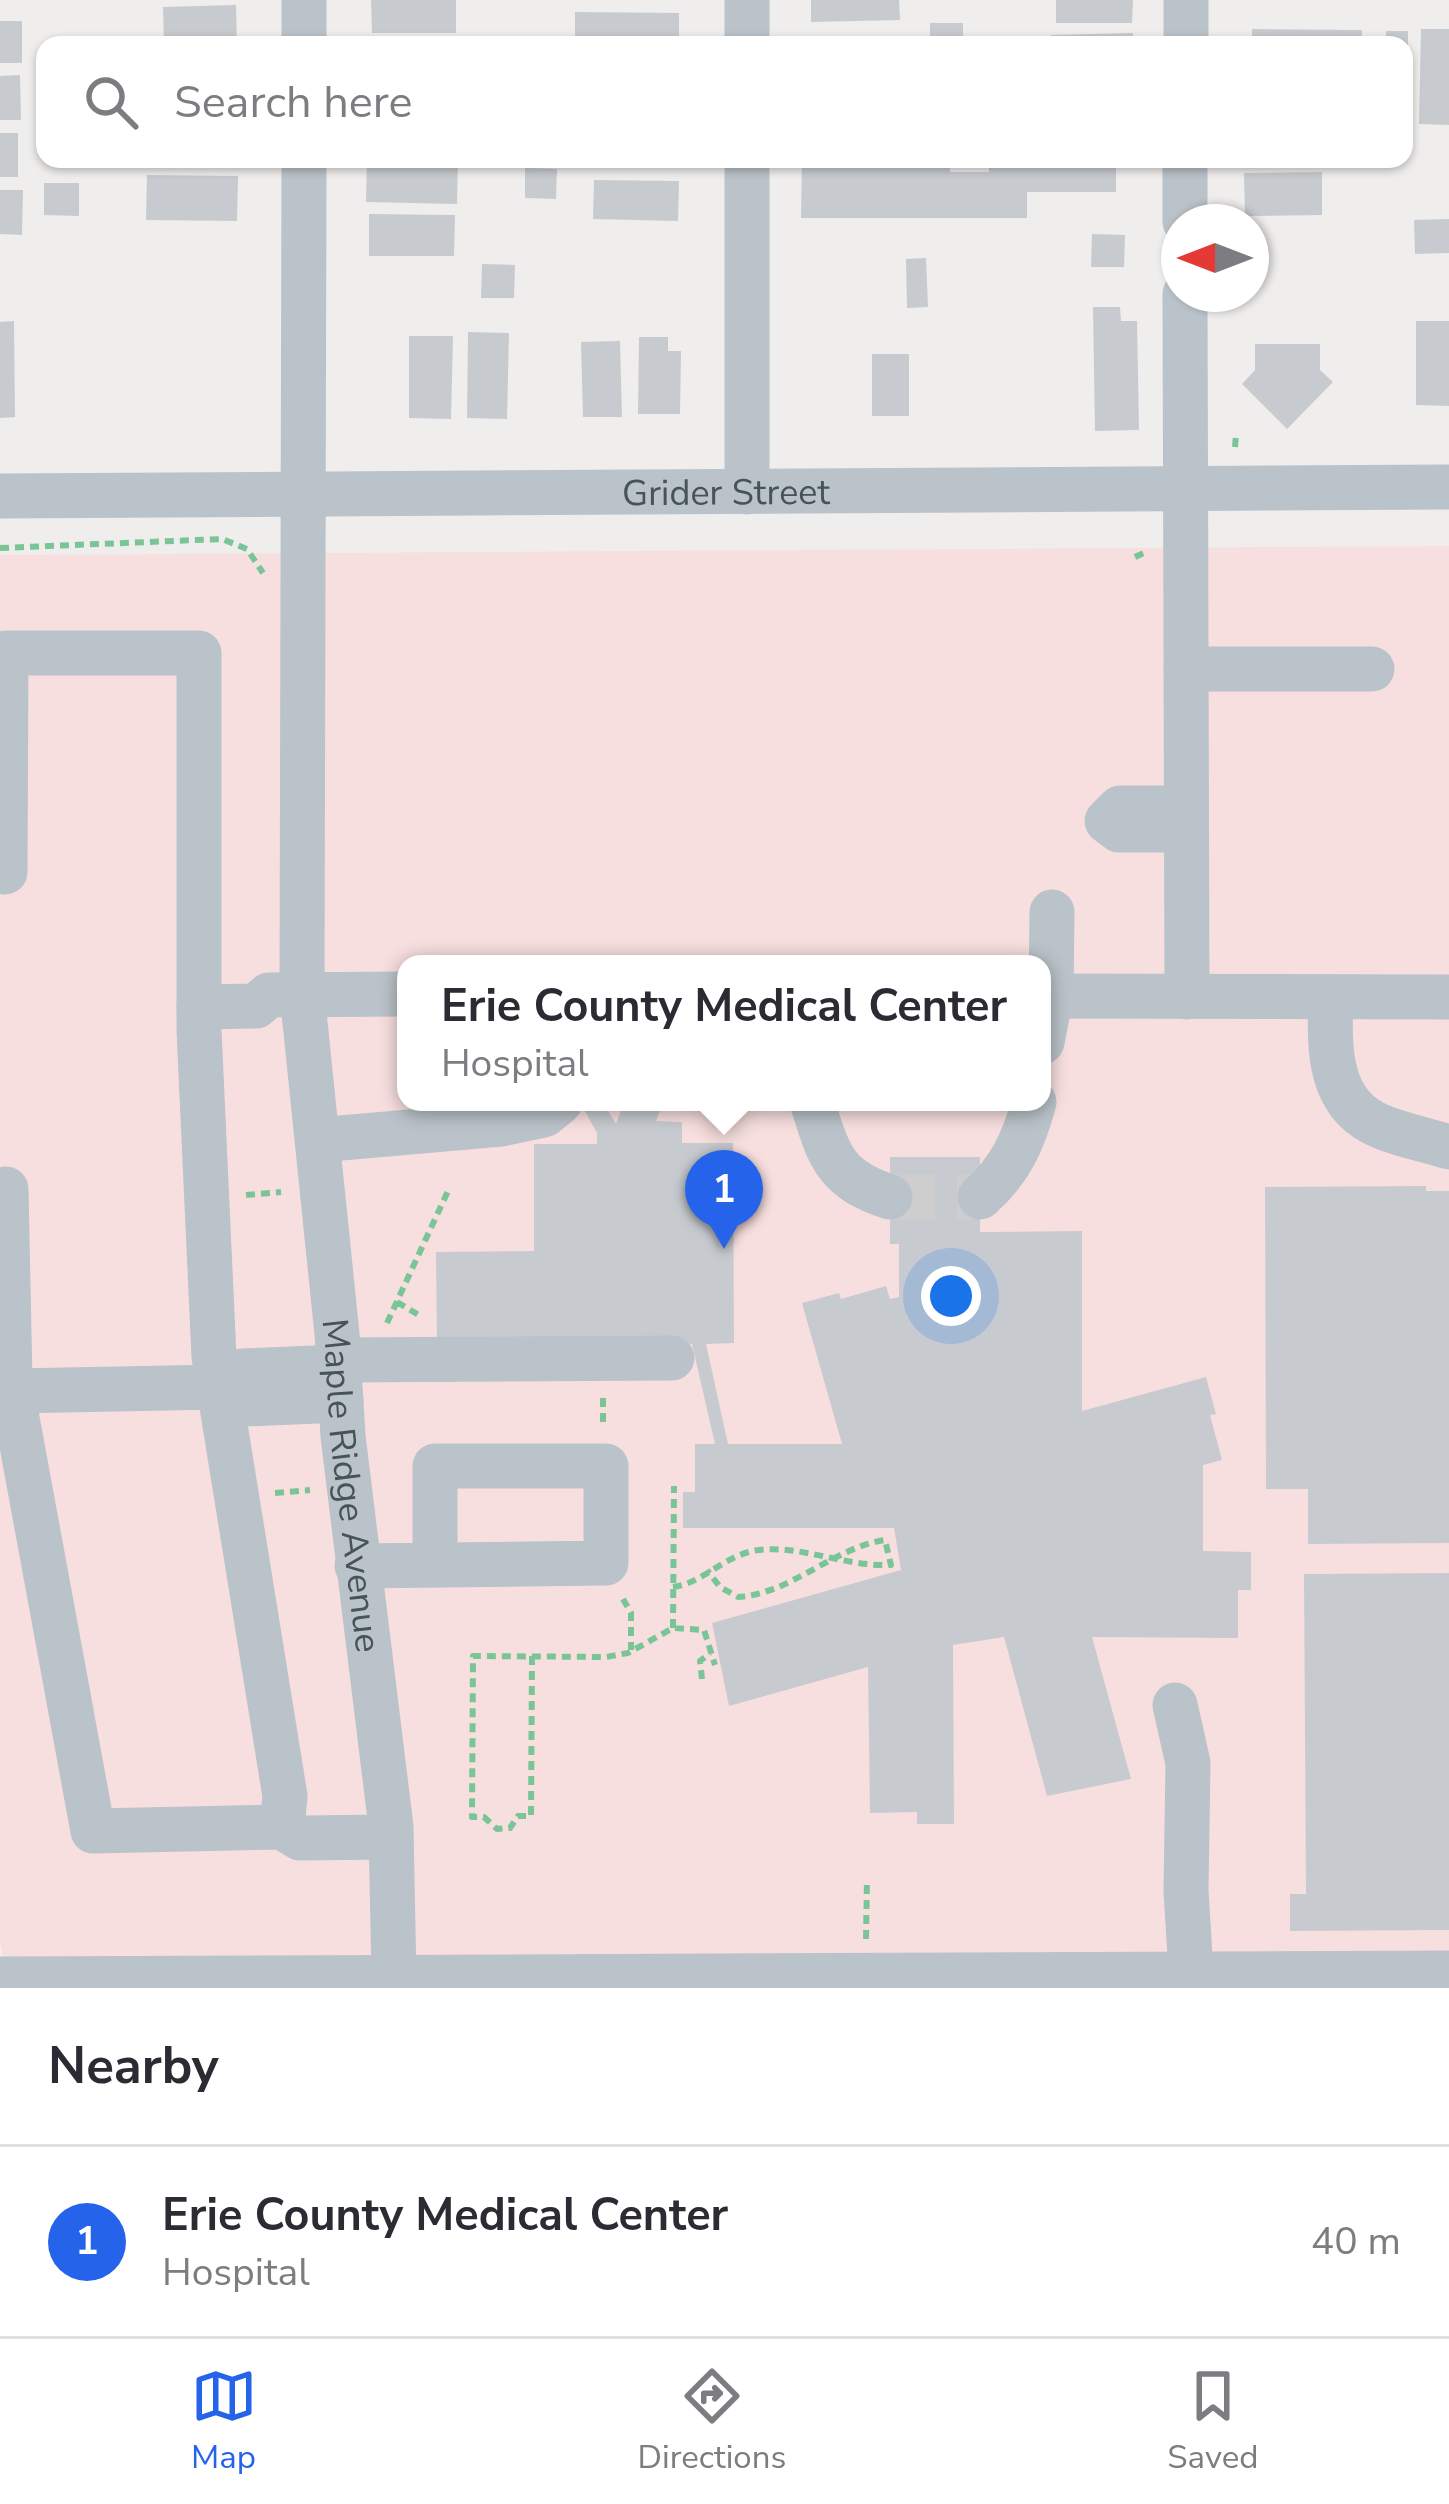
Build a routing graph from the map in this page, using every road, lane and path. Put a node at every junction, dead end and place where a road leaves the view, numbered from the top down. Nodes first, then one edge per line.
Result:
1 (304, 0) edge
2 (747, 0) edge
3 (1186, 0) edge
4 (304, 36) edge
5 (747, 36) edge
6 (1186, 36) edge
7 (304, 168) edge
8 (747, 168) edge
9 (1185, 168) edge
10 (1185, 204) edge
11 (1185, 312) edge
12 (1236, 434) dead end
13 (1235, 447) dead end
14 (1449, 487) edge
15 (1184, 488) junction
16 (747, 492) junction
17 (303, 495) junction
18 (0, 496) edge
19 (244, 536) dead end
20 (0, 548) edge
21 (1146, 552) dead end
22 (1135, 557) dead end
23 (1352, 669) dead end
24 (1186, 681) junction
25 (1186, 819) junction
26 (1107, 821) dead end
27 (5, 872) dead end
28 (1052, 912) dead end
29 (1049, 955) edge
30 (285, 994) junction
31 (397, 994) edge
32 (199, 995) junction
33 (1051, 996) edge
34 (1187, 997) junction
35 (1330, 997) junction
36 (1449, 998) edge
37 (549, 1111) edge
38 (815, 1111) edge
39 (1031, 1111) edge
40 (1439, 1135) edge
41 (318, 1139) junction
42 (6, 1190) dead end
43 (292, 1191) dead end
44 (448, 1191) dead end
45 (257, 1194) dead end
46 (890, 1197) tunnel mouth
47 (980, 1197) dead end
48 (397, 1302) junction
49 (425, 1319) dead end
50 (381, 1337) dead end
51 (672, 1358) dead end
52 (340, 1376) junction
53 (219, 1387) junction
54 (13, 1390) junction
55 (674, 1486) dead end
56 (830, 1559) junction
57 (357, 1565) junction
58 (435, 1565) dead end
59 (707, 1570) junction
60 (673, 1587) junction
61 (631, 1613) dead end
62 (674, 1628) junction
63 (631, 1652) junction
64 (710, 1653) junction
65 (532, 1656) junction
66 (715, 1665) dead end
67 (702, 1679) dead end
68 (1174, 1705) dead end
69 (390, 1826) junction
70 (282, 1827) junction
71 (867, 1879) dead end
72 (866, 1921) dead end
73 (1449, 1973) edge
74 (0, 1979) edge
75 (394, 1980) junction
76 (1192, 1980) edge
77 (682, 1981) edge
78 (311, 1984) edge

1 - 4 street
2 - 5 street
3 - 6 street
7 - 17 street
8 - 16 street
9 - 10 street
11 - 15 street
12 - 13 path
14 - 15 street, Grider Street
15 - 16 street, Grider Street
15 - 24 street
16 - 17 street, Grider Street
17 - 18 street, Grider Street
17 - 30 street, Maple Ridge Avenue
19 - 20 path
21 - 22 path
23 - 24 street
24 - 25 street
25 - 26 street
25 - 34 street
27 - 32 street
28 - 29 street
30 - 31 street
30 - 32 street
30 - 41 street, Maple Ridge Avenue
32 - 53 street
33 - 34 street
34 - 35 street
35 - 36 street
35 - 40 street
37 - 41 street
38 - 46 street
39 - 47 street
41 - 52 street, Maple Ridge Avenue
42 - 54 street
43 - 45 path
44 - 48 path
48 - 49 path
48 - 50 path
51 - 52 street
52 - 53 street
52 - 57 street, Maple Ridge Avenue
53 - 54 street
53 - 70 street
54 - 70 street
55 - 60 path
56 - 56 path
56 - 59 path
56 - 59 path
57 - 58 street
57 - 69 street, Maple Ridge Avenue
59 - 60 path
60 - 62 path
61 - 63 path
62 - 63 path
62 - 64 path
63 - 65 path
64 - 66 path
64 - 67 path
65 - 65 path
68 - 76 street
69 - 70 street
69 - 75 street, Maple Ridge Avenue
71 - 72 path
73 - 76 street
74 - 78 street
75 - 77 street
75 - 78 street
76 - 77 street

